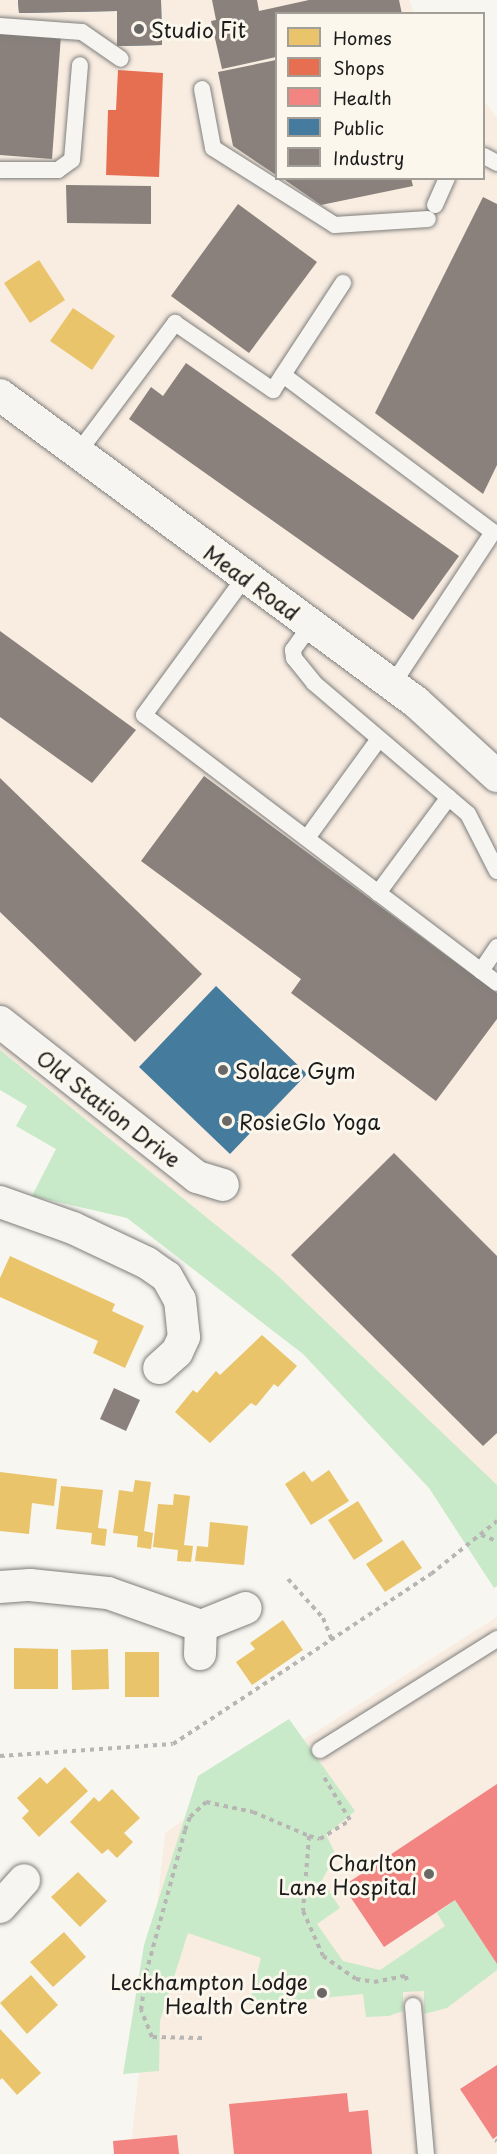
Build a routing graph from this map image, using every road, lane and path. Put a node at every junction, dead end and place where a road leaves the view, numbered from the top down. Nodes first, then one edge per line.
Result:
1 (0, 26) edge
2 (121, 60) dead end
3 (80, 65) dead end
4 (202, 89) dead end
5 (0, 170) edge
6 (446, 180) edge
7 (343, 283) dead end
8 (283, 375) junction
9 (0, 394) edge
10 (77, 454) junction
11 (245, 577) junction
12 (311, 625) junction
13 (392, 685) junction
14 (380, 739) junction
15 (497, 776) edge
16 (449, 797) junction
17 (307, 838) junction
18 (497, 871) edge
19 (378, 893) junction
20 (497, 947) edge
21 (481, 971) junction
22 (497, 983) edge
23 (0, 1022) edge
24 (223, 1185) dead end
25 (0, 1202) edge
26 (159, 1368) dead end
27 (497, 1521) edge
28 (480, 1535) junction
29 (497, 1541) edge
30 (288, 1579) dead end
31 (0, 1587) edge
32 (246, 1608) dead end
33 (497, 1639) edge
34 (332, 1640) junction
35 (320, 1750) dead end
36 (0, 1756) edge
37 (24, 1880) dead end
38 (0, 1907) edge
39 (414, 2006) joint
40 (201, 2038) dead end
41 (426, 2154) edge

1 - 2 lane
3 - 5 lane
4 - 6 lane
7 - 8 lane
8 - 10 lane
8 - 13 lane
9 - 10 street, Mead Road
10 - 11 street, Mead Road
11 - 12 street, Mead Road
11 - 17 lane
12 - 13 street, Mead Road
12 - 14 lane
13 - 15 street, Mead Road
14 - 16 lane
14 - 17 lane
16 - 18 lane
16 - 19 lane
17 - 19 lane
19 - 21 lane
20 - 21 lane
21 - 22 lane
23 - 24 street, Old Station Drive
25 - 26 street
27 - 28 path
28 - 29 path
28 - 34 path
30 - 34 path
31 - 32 street
33 - 35 lane
34 - 36 path
37 - 38 street
39 - 40 path
39 - 41 lane

